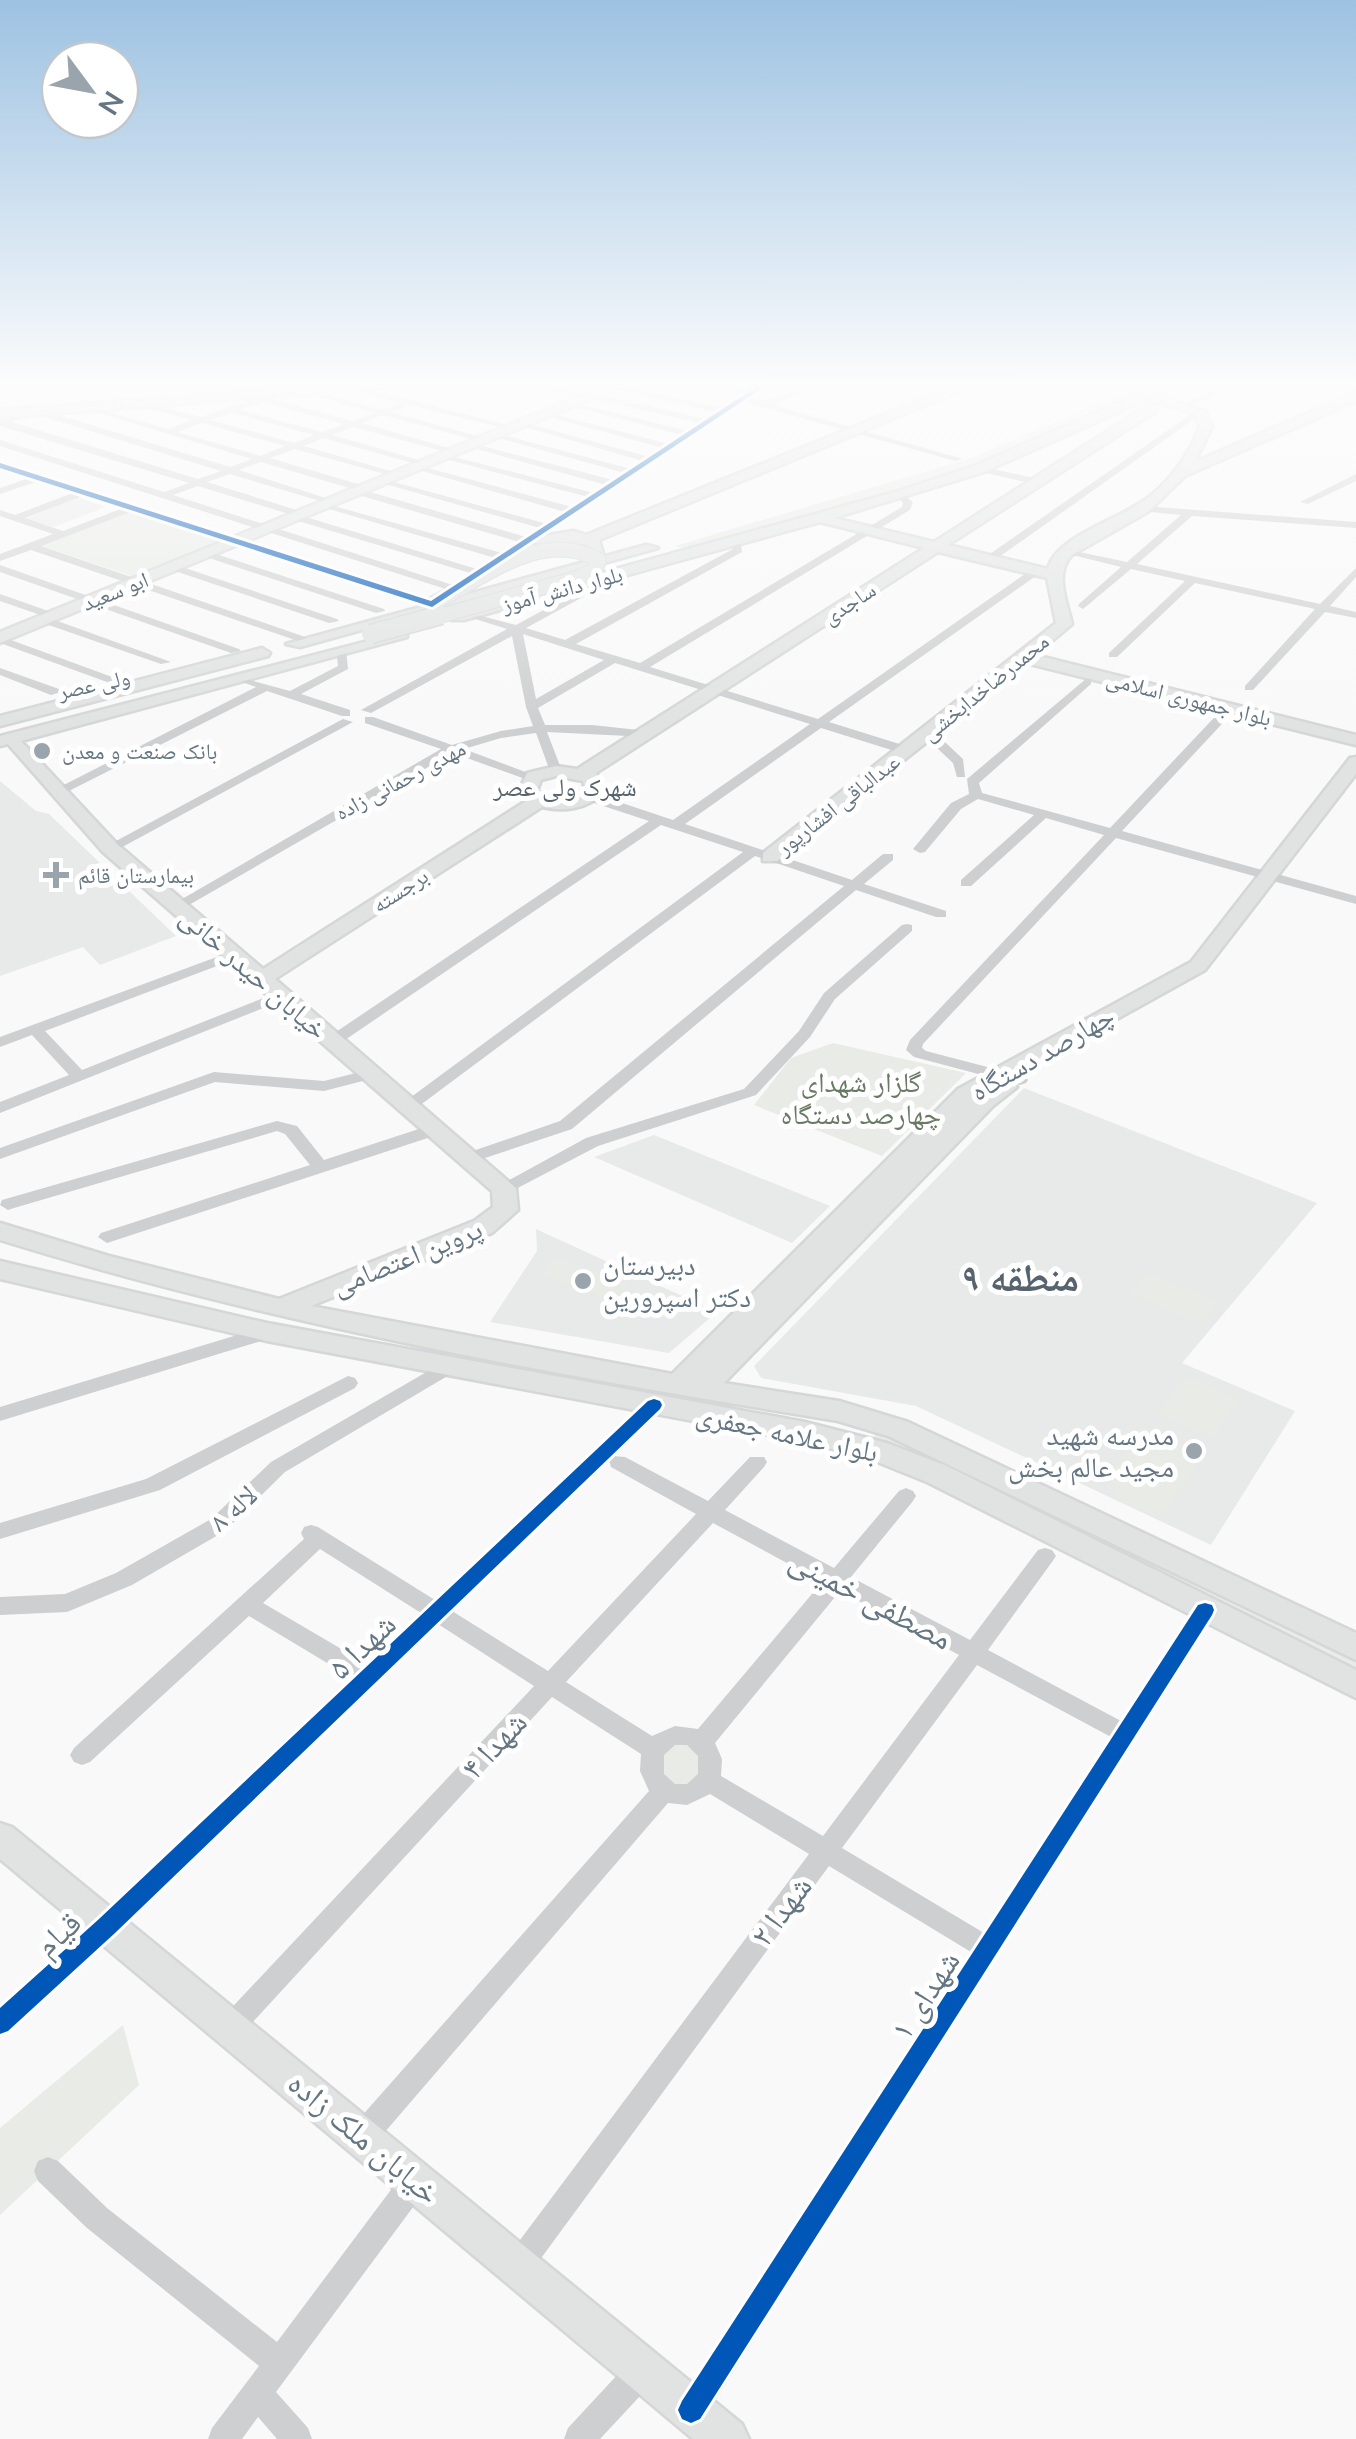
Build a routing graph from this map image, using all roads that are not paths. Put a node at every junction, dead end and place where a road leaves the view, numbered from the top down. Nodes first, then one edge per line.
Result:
1 (68, 499) edge
2 (105, 499) edge
3 (154, 499) edge
4 (181, 499) edge
5 (248, 499) edge
6 (313, 499) edge
7 (342, 499) edge
8 (389, 499) edge
9 (443, 499) edge
10 (533, 499) edge
11 (592, 499) edge
12 (682, 499) edge
13 (822, 499) edge
14 (886, 499) edge
15 (904, 499) edge
16 (1012, 499) edge
17 (1076, 499) edge
18 (1152, 499) edge
19 (1311, 499) edge
20 (34, 500) dead end
21 (1305, 502) dead end
22 (328, 504) junction
23 (50, 506) junction
24 (132, 508) junction
25 (1142, 509) junction
26 (574, 511) junction
27 (0, 514) edge
28 (1188, 514) junction
29 (299, 516) junction
30 (14, 518) junction
31 (826, 520) dead end
32 (1356, 526) edge
33 (270, 528) junction
34 (548, 528) junction
35 (869, 531) junction
36 (62, 534) junction
37 (584, 538) junction
38 (239, 540) junction
39 (530, 540) junction
40 (736, 540) junction
41 (667, 544) junction
42 (30, 546) junction
43 (935, 547) junction
44 (1065, 552) junction
45 (206, 554) junction
46 (689, 554) junction
47 (0, 558) edge
48 (503, 558) junction
49 (988, 560) junction
50 (1129, 566) junction
51 (574, 567) junction
52 (0, 568) edge
53 (173, 568) junction
54 (1036, 571) junction
55 (1356, 572) edge
56 (480, 573) junction
57 (1054, 575) junction
58 (1192, 580) junction
59 (138, 582) junction
60 (455, 589) junction
61 (588, 590) dead end
62 (0, 597) edge
63 (91, 601) junction
64 (432, 604) junction
65 (1084, 606) dead end
66 (1319, 607) junction
67 (380, 611) dead end
68 (470, 614) junction
69 (1356, 615) edge
70 (48, 618) junction
71 (333, 621) dead end
72 (516, 629) junction
73 (3, 634) edge
74 (565, 645) junction
75 (340, 650) junction
76 (235, 651) dead end
77 (267, 652) junction
78 (297, 653) junction
79 (1028, 653) junction
80 (1113, 655) dead end
81 (612, 660) junction
82 (165, 662) dead end
83 (640, 668) junction
84 (188, 669) junction
85 (0, 671) edge
86 (112, 680) junction
87 (246, 680) junction
88 (1088, 682) dead end
89 (266, 687) junction
90 (1249, 688) dead end
91 (712, 691) junction
92 (54, 692) junction
93 (291, 695) junction
94 (0, 703) edge
95 (532, 707) junction
96 (1226, 713) junction
97 (368, 715) junction
98 (347, 717) junction
99 (0, 721) edge
100 (820, 724) junction
101 (540, 725) junction
102 (1356, 729) edge
103 (0, 730) edge
104 (928, 733) junction
105 (644, 734) junction
106 (1356, 740) edge
107 (5, 746) edge
108 (451, 748) junction
109 (906, 750) junction
110 (1356, 762) edge
111 (556, 771) junction
112 (583, 773) junction
113 (533, 778) junction
114 (970, 784) junction
115 (1356, 790) edge
116 (56, 792) junction
117 (590, 797) junction
118 (540, 801) junction
119 (1043, 814) junction
120 (659, 820) junction
121 (675, 826) junction
122 (1115, 834) junction
123 (110, 848) junction
124 (920, 849) dead end
125 (762, 854) junction
126 (888, 858) dead end
127 (1276, 879) junction
128 (966, 884) dead end
129 (856, 886) junction
130 (1356, 900) edge
131 (177, 906) junction
132 (941, 914) dead end
133 (907, 928) dead end
134 (233, 954) junction
135 (261, 978) junction
136 (281, 996) junction
137 (36, 1029) junction
138 (333, 1040) junction
139 (0, 1042) edge
140 (372, 1074) junction
141 (79, 1076) junction
142 (1010, 1077) junction
143 (409, 1106) junction
144 (0, 1108) edge
145 (436, 1130) junction
146 (0, 1154) edge
147 (470, 1158) junction
148 (320, 1168) junction
149 (504, 1188) junction
150 (4, 1232) edge
151 (107, 1237) dead end
152 (62, 1252) junction
153 (0, 1270) edge
154 (32, 1279) junction
155 (284, 1306) junction
156 (267, 1332) junction
157 (449, 1366) junction
158 (348, 1383) dead end
159 (690, 1387) junction
160 (654, 1405) junction
161 (0, 1414) edge
162 (618, 1462) dead end
163 (758, 1462) dead end
164 (906, 1496) dead end
165 (710, 1512) junction
166 (0, 1531) edge
167 (1044, 1556) dead end
168 (836, 1580) junction
169 (247, 1604) junction
170 (0, 1606) edge
171 (1204, 1610) junction
172 (437, 1612) junction
173 (1356, 1646) edge
174 (972, 1653) junction
175 (369, 1677) junction
176 (550, 1684) junction
177 (1356, 1685) edge
178 (1124, 1734) junction
179 (701, 1743) junction
180 (654, 1750) junction
181 (82, 1755) dead end
182 (708, 1780) junction
183 (664, 1790) junction
184 (0, 1838) edge
185 (826, 1851) junction
186 (108, 1926) junction
187 (988, 1949) junction
188 (0, 2023) edge
189 (230, 2028) junction
190 (362, 2138) junction
191 (48, 2171) dead end
192 (415, 2181) junction
193 (518, 2266) junction
194 (279, 2363) junction
195 (644, 2370) junction
196 (257, 2393) junction
197 (692, 2410) junction
198 (223, 2439) edge
199 (296, 2439) edge
200 (580, 2439) edge
201 (727, 2439) edge

1 - 23 street
2 - 24 street
3 - 24 street
4 - 33 street
5 - 29 street
6 - 22 street
7 - 22 street, ابو سعید
8 - 39 street
9 - 34 street
10 - 26 street
11 - 26 street
12 - 37 street
13 - 41 street, بلوار دانش آموز
14 - 40 street, بلوار دانش آموز
15 - 35 street
16 - 43 street, ساجدی
17 - 49 street
18 - 25 street
19 - 21 street
20 - 23 street
22 - 29 street, ابو سعید
22 - 48 street
23 - 30 street
24 - 36 street
24 - 38 street
25 - 28 street
25 - 44 street
26 - 34 street
27 - 30 street
28 - 32 street
28 - 50 street
29 - 33 street, ابو سعید
29 - 56 street
30 - 36 street
31 - 35 street
33 - 38 street, ابو سعید
33 - 60 street
34 - 39 street
35 - 43 street
35 - 83 street
36 - 42 street
37 - 39 street
37 - 51 street
38 - 45 street, ابو سعید
38 - 64 street
39 - 48 street
40 - 46 street, بلوار دانش آموز
40 - 74 street
41 - 46 street
41 - 51 street, بلوار دانش آموز
42 - 47 street
42 - 59 street
43 - 49 street
43 - 91 street, ساجدی
44 - 50 street
44 - 57 street
45 - 53 street, ابو سعید
45 - 67 street
46 - 68 street, بلوار دانش آموز
48 - 56 street
49 - 54 street
50 - 58 street
50 - 65 street
51 - 64 street, بلوار دانش آموز
52 - 63 street
53 - 59 street, ابو سعید
53 - 71 street
54 - 57 street
54 - 100 street
55 - 66 street
56 - 60 street
57 - 79 street, محمدرضاخدابخشی
58 - 66 street
58 - 80 street
59 - 63 street, ابو سعید
59 - 78 street
60 - 64 street
61 - 72 street
62 - 70 street
63 - 70 street, ابو سعید
63 - 76 street
64 - 78 street, بلوار دانش آموز
64 - 78 street, bridge
66 - 69 street
66 - 90 street
68 - 72 street
68 - 75 street, بلوار دانش آموز
70 - 73 street, ابو سعید
70 - 82 street
72 - 74 street
72 - 95 street
72 - 97 street
73 - 86 street
74 - 81 street
75 - 78 street, بلوار دانش آموز
75 - 93 street
77 - 78 street, بلوار دانش آموز
77 - 84 street
77 - 103 street, بلوار دانش آموز
78 - 87 street
78 - 107 street, بلوار دانش آموز
79 - 96 street, بلوار جمهوری اسلامی
79 - 102 street, بلوار جمهوری اسلامی
79 - 104 street, محمدرضاخدابخشی
81 - 83 street
81 - 95 street
83 - 91 street
84 - 86 street, ولی عصر
84 - 99 street
85 - 92 street
86 - 92 street, ولی عصر
87 - 89 street
87 - 107 street
88 - 114 street
89 - 93 street
89 - 116 street
91 - 100 street
91 - 105 street, ساجدی
92 - 94 street, ولی عصر
93 - 98 street
95 - 101 street
96 - 106 street, بلوار جمهوری اسلامی
96 - 122 street
97 - 98 street
97 - 108 street
98 - 123 street
100 - 109 street
100 - 121 street
101 - 105 street, مهدی رحمانی زاده
101 - 108 street, مهدی رحمانی زاده
101 - 111 street
104 - 109 street, محمدرضاخدابخشی
104 - 114 street
105 - 112 street, ساجدی
107 - 116 street, خیابان حیدر خانی
108 - 113 street
108 - 131 street, مهدی رحمانی زاده
109 - 125 street, عبدالباقی افشارپور
110 - 127 street, چهارصد دستگاه
111 - 112 street
111 - 113 street
112 - 117 street
113 - 118 street
114 - 119 street
114 - 124 street
115 - 127 street, چهارصد دستگاه
116 - 123 street, خیابان حیدر خانی
117 - 118 street
117 - 120 street
118 - 135 street, برجسته
119 - 122 street
119 - 128 street
120 - 121 street
120 - 138 street
121 - 125 street
122 - 127 street
122 - 142 street
123 - 131 street, خیابان حیدر خانی
125 - 129 street
125 - 143 street
126 - 129 street
127 - 130 street
127 - 142 street, چهارصد دستگاه
129 - 132 street
129 - 147 street
131 - 134 street, خیابان حیدر خانی
133 - 149 street
134 - 135 street, خیابان حیدر خانی
134 - 137 street
135 - 136 street, خیابان حیدر خانی
136 - 138 street, خیابان حیدر خانی
136 - 141 street
137 - 139 street
137 - 141 street
138 - 140 street, خیابان حیدر خانی
140 - 143 street, خیابان حیدر خانی
140 - 146 street
141 - 144 street
142 - 159 street, چهارصد دستگاه
143 - 145 street, خیابان حیدر خانی
145 - 147 street, خیابان حیدر خانی
145 - 148 street
147 - 149 street, خیابان حیدر خانی
148 - 150 street
148 - 151 street
149 - 155 street, پروین اعتصامی
150 - 152 street, بلوار علامه جعفری
152 - 154 street
152 - 155 street, بلوار علامه جعفری
153 - 154 street, بلوار علامه جعفری
154 - 156 street, بلوار علامه جعفری
155 - 159 street, بلوار علامه جعفری
156 - 157 street, بلوار علامه جعفری
156 - 161 street
157 - 160 street, بلوار علامه جعفری
157 - 170 street, لاله ۸
158 - 166 street
159 - 173 street, بلوار علامه جعفری
160 - 171 street, بلوار علامه جعفری
160 - 172 street, شهدا ۵
162 - 165 street, مصطفی خمینی
163 - 165 street, شهدا ۴
164 - 168 street
165 - 168 street, مصطفی خمینی
165 - 176 street, شهدا ۴
167 - 174 street, شهدا ۲
168 - 174 street, مصطفی خمینی
168 - 179 street
169 - 172 street
169 - 175 street
169 - 181 street
171 - 177 street, بلوار علامه جعفری
171 - 178 street, شهدای ۱
172 - 175 street, شهدا ۵
172 - 176 street
174 - 178 street, مصطفی خمینی
174 - 185 street, شهدا ۲
175 - 186 street, شهدا ۵
176 - 180 street
176 - 189 street, شهدا ۴
178 - 187 street, شهدای ۱
179 - 180 street
179 - 182 street
180 - 183 street
182 - 183 street
182 - 185 street
183 - 190 street
184 - 186 street, خیابان ملک زاده
185 - 187 street
185 - 193 street, شهدا ۲
186 - 188 street, قیام
186 - 189 street, خیابان ملک زاده
187 - 197 street, شهدای ۱
189 - 190 street, خیابان ملک زاده
190 - 192 street, خیابان ملک زاده
191 - 194 street
192 - 193 street, خیابان ملک زاده
192 - 194 street
193 - 195 street, خیابان ملک زاده
194 - 196 street
195 - 197 street, خیابان ملک زاده
195 - 200 street
196 - 198 street
196 - 199 street
197 - 201 street, خیابان ملک زاده

